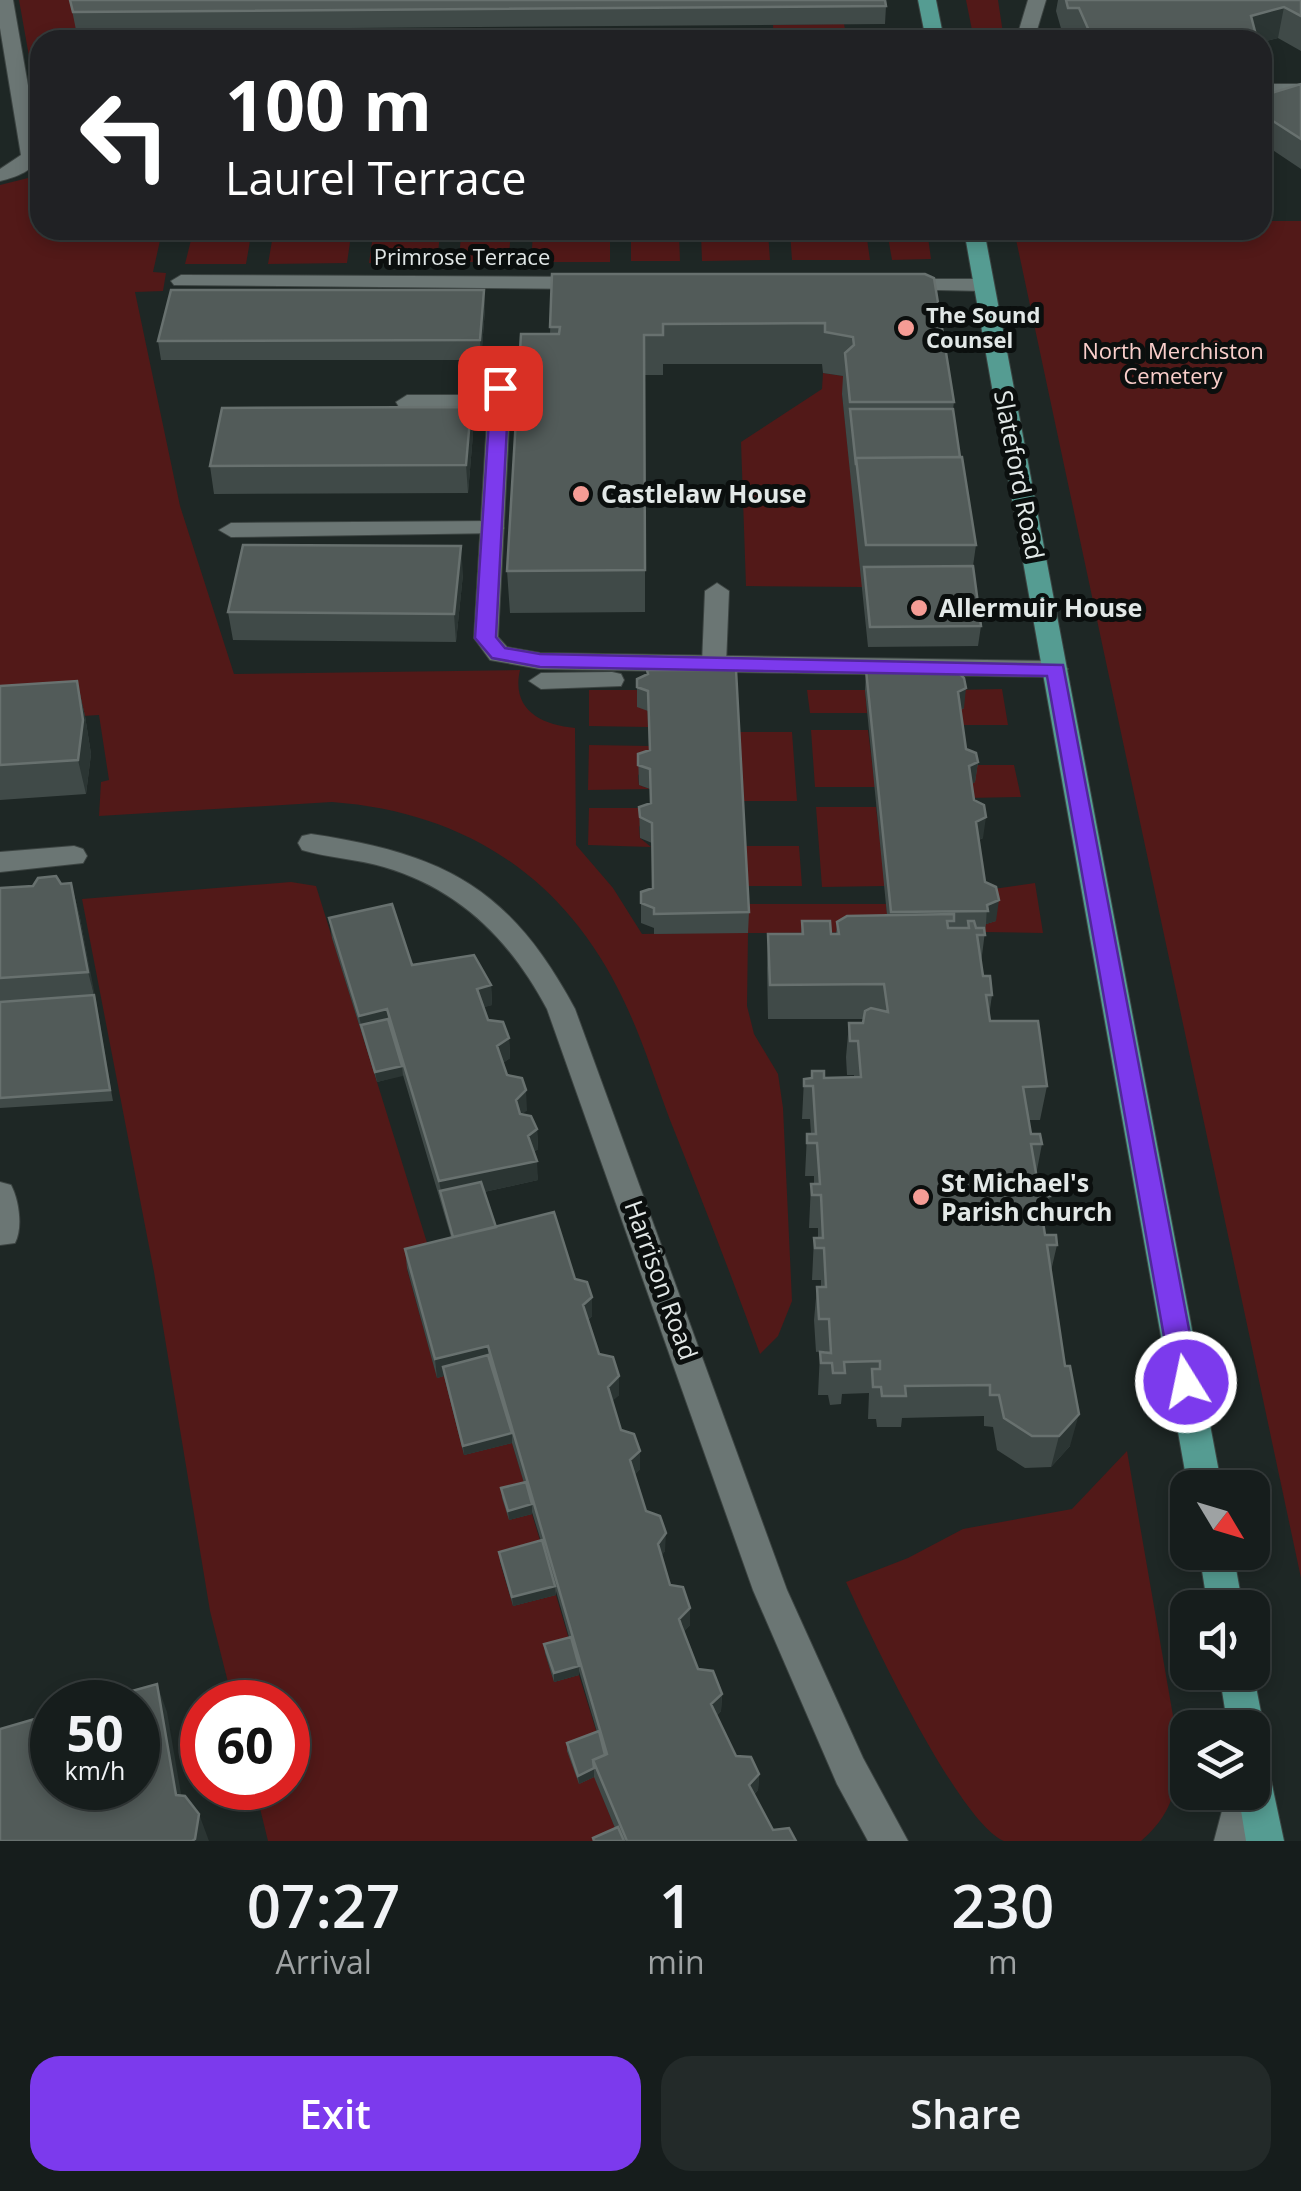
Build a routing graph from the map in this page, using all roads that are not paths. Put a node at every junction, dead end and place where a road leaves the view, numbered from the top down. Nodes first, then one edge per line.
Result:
1 (4, 0) edge
2 (927, 0) edge
3 (1037, 0) edge
4 (933, 30) edge
5 (1027, 30) edge
6 (1272, 89) edge
7 (1301, 89) edge
8 (30, 151) edge
9 (30, 158) edge
10 (0, 175) edge
11 (976, 240) edge
12 (181, 281) dead end
13 (602, 283) edge
14 (883, 285) edge
15 (983, 285) junction
16 (407, 402) dead end
17 (492, 528) junction
18 (230, 530) dead end
19 (717, 591) dead end
20 (714, 664) junction
21 (757, 664) junction
22 (1056, 670) junction
23 (541, 682) dead end
24 (311, 843) dead end
25 (74, 856) dead end
26 (0, 862) edge
27 (0, 1194) edge
28 (4, 1234) dead end
29 (1202, 1470) edge
30 (1241, 1810) edge
31 (1260, 1810) edge
32 (889, 1841) edge
33 (1233, 1841) edge
34 (1265, 1841) edge

1 - 8 street
2 - 4 main road
3 - 5 street
6 - 7 street
9 - 10 street
11 - 15 main road, Slateford Road
12 - 13 street, Primrose Terrace
14 - 15 street
15 - 22 main road, Slateford Road
16 - 17 street
17 - 18 street
17 - 20 street
19 - 20 street
20 - 21 street
21 - 22 street
21 - 23 street
22 - 29 main road, Slateford Road
24 - 32 street, Harrison Road
25 - 26 street
27 - 28 street
30 - 33 street
31 - 34 main road

